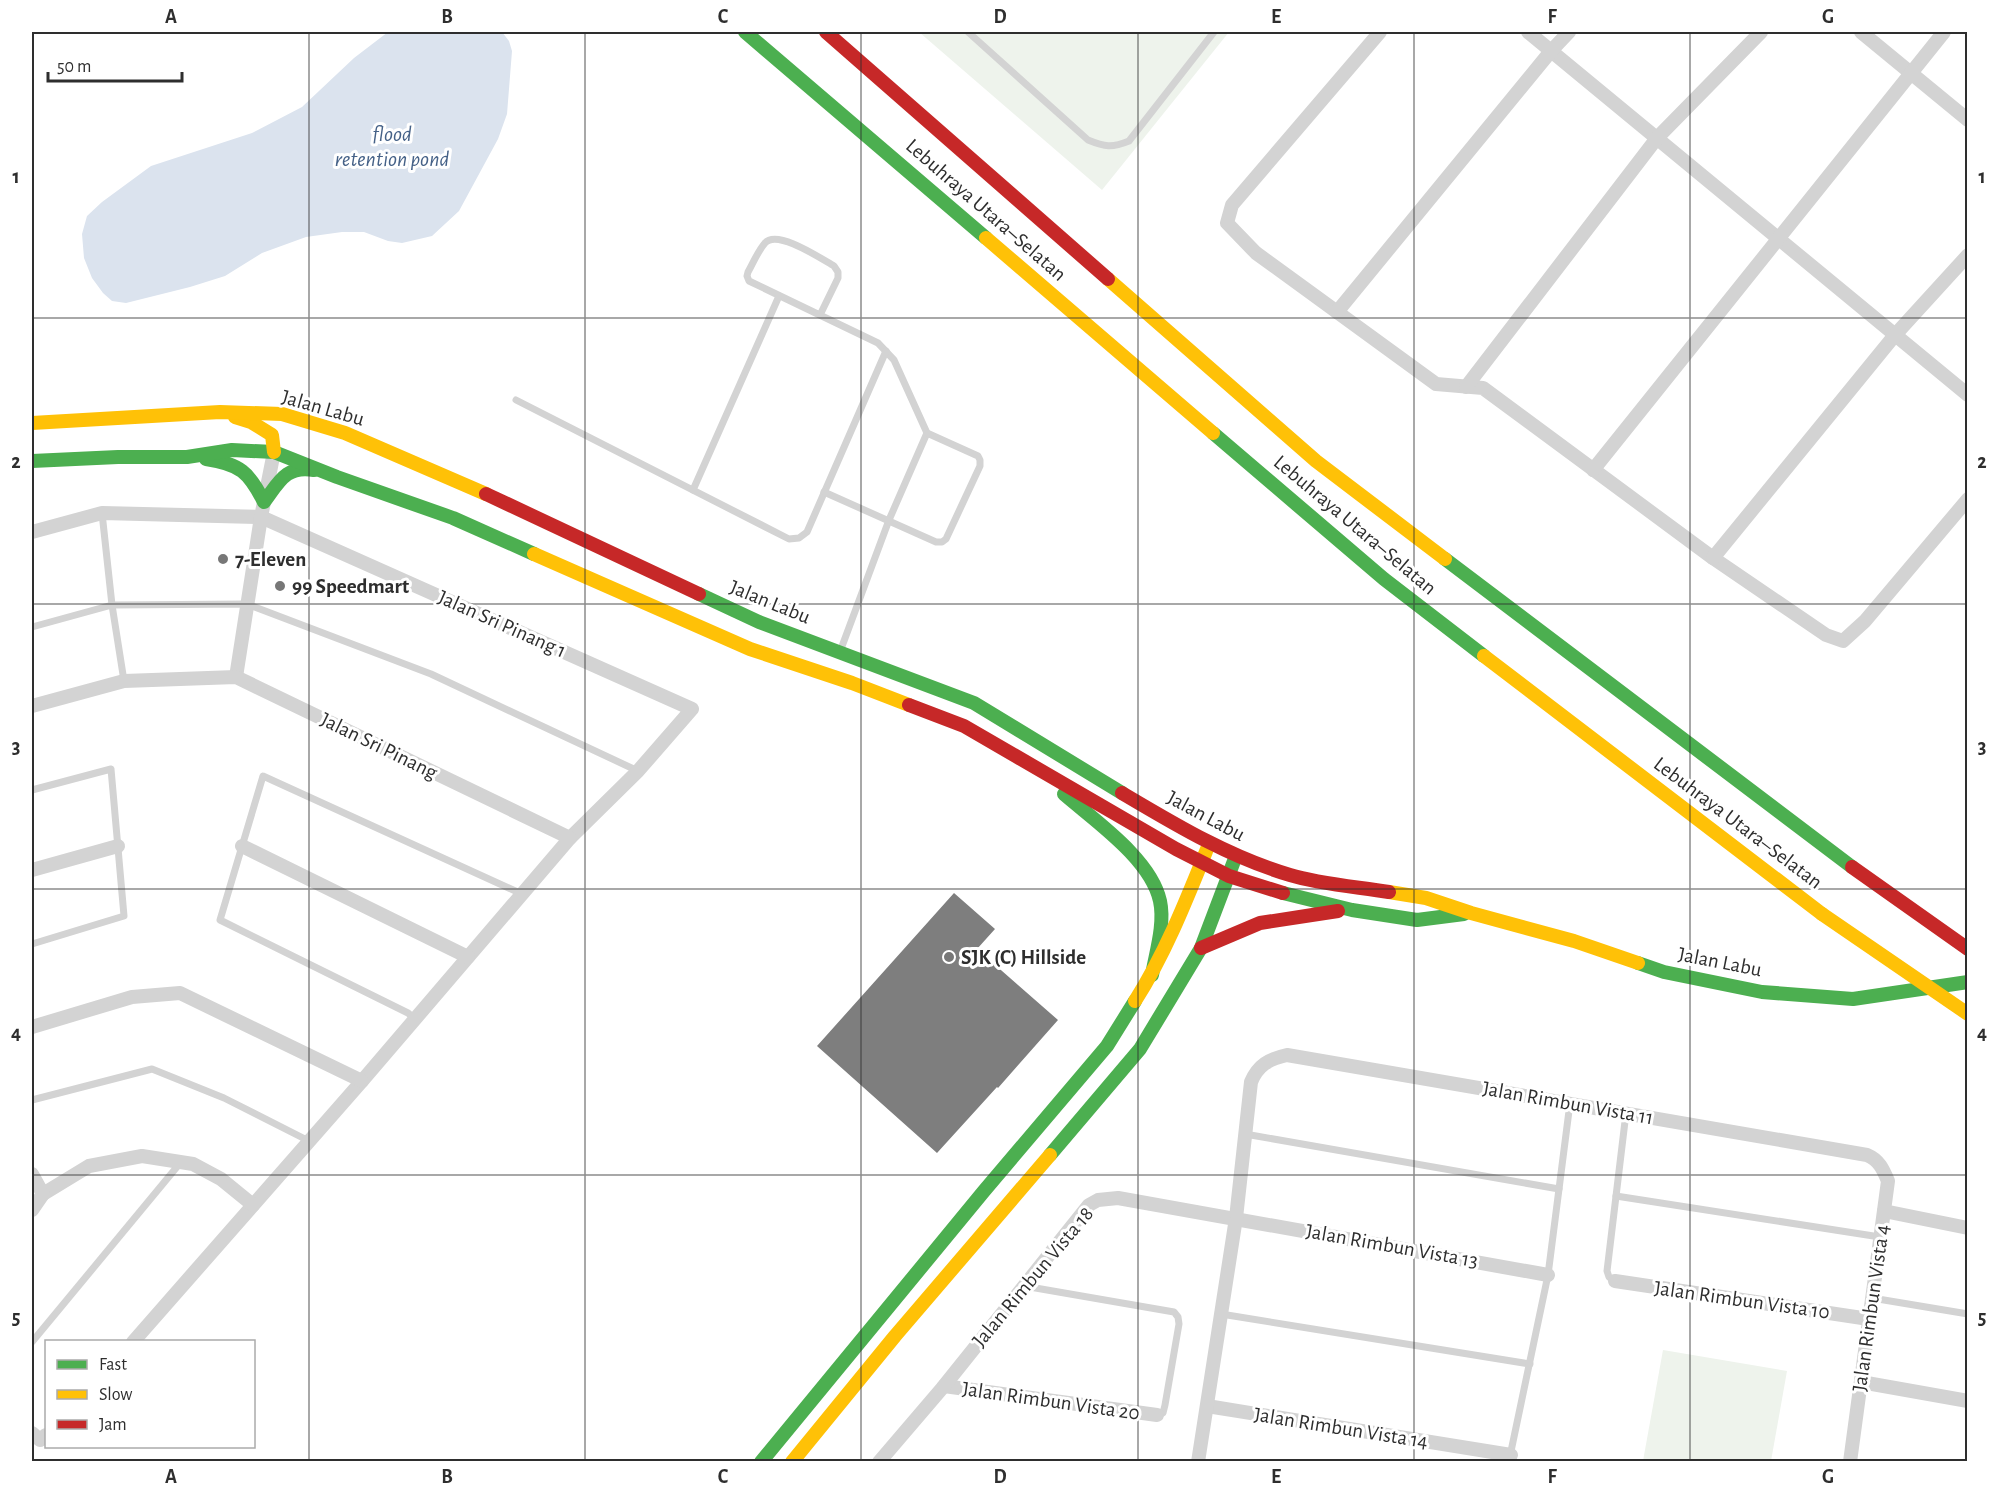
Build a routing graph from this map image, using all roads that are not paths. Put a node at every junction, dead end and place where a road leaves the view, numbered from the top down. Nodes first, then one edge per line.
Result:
1 (745, 32) edge
2 (826, 32) edge
3 (968, 32) edge
4 (1214, 32) edge
5 (1380, 32) edge
6 (1528, 32) edge
7 (1569, 32) edge
8 (1761, 32) edge
9 (1861, 32) edge
10 (1944, 32) edge
11 (1551, 51) junction
12 (1910, 72) junction
13 (1968, 120) edge
14 (1657, 138) junction
15 (1778, 238) junction
16 (1968, 255) edge
17 (779, 296) junction
18 (1337, 312) junction
19 (820, 315) junction
20 (1895, 335) junction
21 (886, 351) junction
22 (1466, 387) junction
23 (1968, 395) edge
24 (516, 400) dead end
25 (220, 412) junction
26 (32, 423) edge
27 (927, 433) junction
28 (274, 452) junction
29 (187, 457) junction
30 (32, 461) edge
31 (1593, 470) junction
32 (337, 477) junction
33 (693, 490) junction
34 (824, 492) junction
35 (1968, 499) edge
36 (264, 502) junction
37 (102, 513) junction
38 (261, 517) junction
39 (889, 520) junction
40 (32, 532) edge
41 (1713, 558) junction
42 (247, 604) junction
43 (112, 605) junction
44 (32, 627) edge
45 (840, 652) junction
46 (236, 677) junction
47 (124, 681) junction
48 (32, 706) edge
49 (1031, 764) junction
50 (638, 771) junction
51 (32, 790) edge
52 (570, 838) junction
53 (1209, 844) junction
54 (118, 846) junction
55 (242, 846) junction
56 (1235, 856) junction
57 (1202, 862) junction
58 (32, 870) edge
59 (1230, 876) junction
60 (522, 894) junction
61 (1352, 910) junction
62 (1472, 913) junction
63 (32, 944) edge
64 (1202, 948) junction
65 (1968, 949) edge
66 (468, 957) junction
67 (1152, 975) junction
68 (1968, 982) edge
69 (1968, 1014) edge
70 (415, 1019) junction
71 (32, 1027) edge
72 (362, 1081) junction
73 (32, 1100) edge
74 (1570, 1103) junction
75 (1626, 1113) junction
76 (1245, 1134) junction
77 (309, 1141) junction
78 (1875, 1158) joint
79 (181, 1162) junction
80 (32, 1173) edge
81 (1559, 1188) junction
82 (984, 1191) junction
83 (43, 1194) junction
84 (1616, 1196) junction
85 (253, 1205) junction
86 (1005, 1207) junction
87 (32, 1210) edge
88 (1884, 1211) junction
89 (1236, 1218) junction
90 (1968, 1228) edge
91 (1880, 1237) junction
92 (1548, 1275) junction
93 (1616, 1281) joint
94 (1024, 1286) junction
95 (1872, 1298) junction
96 (1221, 1314) junction
97 (1968, 1314) edge
98 (1869, 1319) junction
99 (134, 1340) edge
100 (32, 1342) edge
101 (1530, 1364) junction
102 (1861, 1382) junction
103 (944, 1386) junction
104 (1968, 1401) edge
105 (1208, 1406) junction
106 (1157, 1415) joint
107 (32, 1433) edge
108 (45, 1436) edge
109 (1510, 1458) edge
110 (761, 1461) edge
111 (792, 1461) edge
112 (879, 1461) edge
113 (1198, 1461) edge
114 (1850, 1461) edge

1 - 69 main road, Lebuhraya Utara–Selatan, bridge
2 - 65 main road, Lebuhraya Utara–Selatan
3 - 4 lane
5 - 18 street
6 - 11 street
7 - 11 street
8 - 14 street
9 - 12 street
10 - 12 street
11 - 14 street
11 - 18 street
12 - 13 street
12 - 15 street
14 - 15 street
14 - 22 street
15 - 20 street
15 - 31 street
16 - 20 street
17 - 19 lane
17 - 19 lane
17 - 33 lane
18 - 22 street
19 - 21 lane
20 - 23 street
20 - 41 street
21 - 27 lane
21 - 34 lane
22 - 31 street
24 - 33 lane
25 - 26 main road, Jalan Labu
25 - 28 main road
25 - 45 main road, Jalan Labu
27 - 39 lane
27 - 39 lane
28 - 29 main road, Jalan Labu
28 - 32 main road, Jalan Labu
28 - 36 street
29 - 30 main road, Jalan Labu
29 - 36 main road
31 - 41 street
32 - 36 main road
32 - 49 main road, Jalan Labu
33 - 34 lane
34 - 39 lane
35 - 41 street
36 - 38 street
37 - 38 street, Jalan Sri Pinang 1
37 - 40 street, Jalan Sri Pinang 1
37 - 43 lane
38 - 42 street
38 - 50 street, Jalan Sri Pinang 1
39 - 45 lane
42 - 43 lane
42 - 46 street
42 - 50 lane
43 - 44 lane
43 - 47 lane
45 - 53 main road, Jalan Labu
46 - 47 street, Jalan Sri Pinang
46 - 52 street, Jalan Sri Pinang
47 - 48 street, Jalan Sri Pinang
49 - 57 main road, Jalan Labu
49 - 67 main road
50 - 52 street
51 - 54 lane
52 - 60 street
53 - 56 main road, Jalan Labu
53 - 57 main road
54 - 58 street
54 - 63 lane
55 - 60 lane
55 - 66 street
55 - 70 lane
56 - 59 main road
56 - 62 main road, Jalan Labu
57 - 59 main road, Jalan Labu
57 - 67 main road
59 - 61 main road, Jalan Labu
59 - 64 main road
60 - 66 street
61 - 62 main road, Jalan Labu
61 - 64 main road
62 - 68 main road, Jalan Labu
64 - 86 main road
66 - 70 street
67 - 82 main road
70 - 72 street
71 - 72 street
72 - 77 street
73 - 77 lane
74 - 75 street, Jalan Rimbun Vista 11
74 - 76 street, Jalan Rimbun Vista 11
74 - 81 lane
75 - 78 street, Jalan Rimbun Vista 11
75 - 84 lane
76 - 81 lane
76 - 89 street
77 - 85 street
78 - 88 street, Jalan Rimbun Vista 4
79 - 83 street
79 - 85 street
79 - 100 lane
80 - 83 street
81 - 92 lane
82 - 86 main road
82 - 110 main road
83 - 87 street
84 - 91 lane
84 - 93 lane
85 - 99 street
86 - 111 main road
88 - 90 street
88 - 91 street, Jalan Rimbun Vista 4
89 - 92 street, Jalan Rimbun Vista 13
89 - 94 street, Jalan Rimbun Vista 18
89 - 96 street
91 - 95 street, Jalan Rimbun Vista 4
92 - 101 lane
93 - 98 street, Jalan Rimbun Vista 10
94 - 103 street, Jalan Rimbun Vista 18
94 - 106 lane
95 - 97 lane
95 - 98 street, Jalan Rimbun Vista 4
96 - 101 lane
96 - 105 street
98 - 102 street, Jalan Rimbun Vista 4
101 - 109 lane
102 - 104 street
102 - 114 street, Jalan Rimbun Vista 4
103 - 106 street, Jalan Rimbun Vista 20
103 - 112 street, Jalan Rimbun Vista 18
105 - 109 street, Jalan Rimbun Vista 14
105 - 113 street
107 - 108 street

